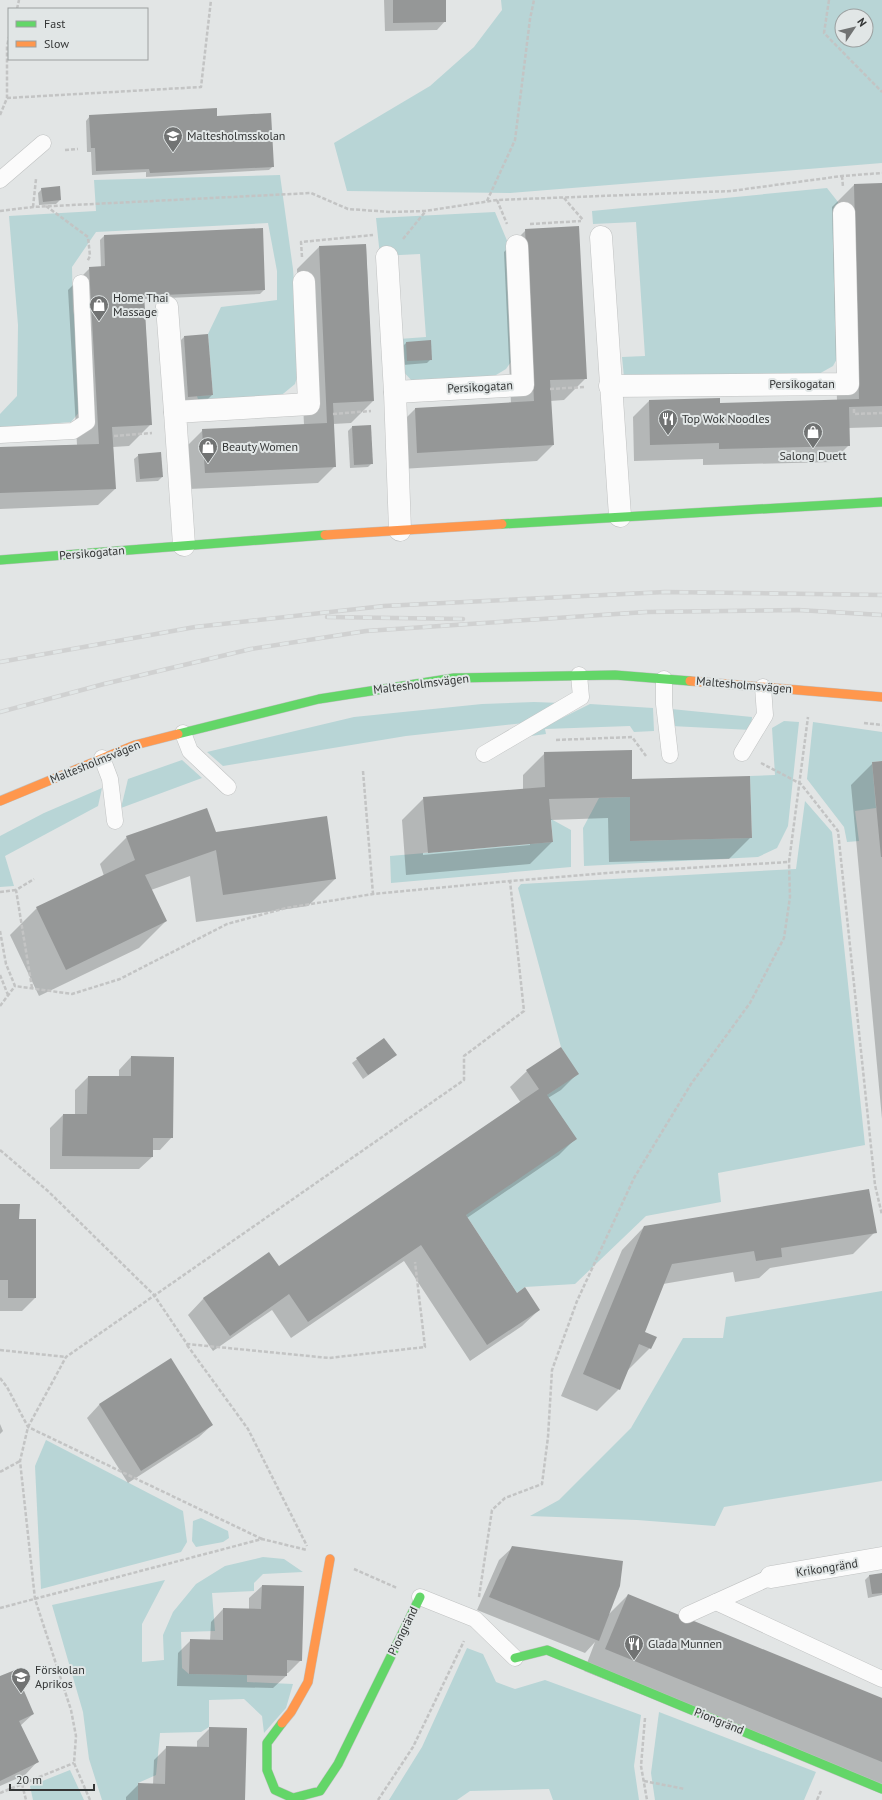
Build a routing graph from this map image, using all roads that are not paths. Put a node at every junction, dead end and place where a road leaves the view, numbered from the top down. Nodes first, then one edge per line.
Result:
1 (43, 143) dead end
2 (0, 180) edge
3 (844, 214) dead end
4 (601, 237) dead end
5 (517, 246) dead end
6 (387, 258) road end
7 (304, 282) road end
8 (81, 283) dead end
9 (167, 307) dead end
10 (610, 386) junction
11 (395, 400) junction
12 (176, 422) junction
13 (0, 435) edge
14 (882, 502) edge
15 (620, 516) junction
16 (400, 530) junction
17 (184, 545) junction
18 (0, 560) edge
19 (580, 675) junction
20 (664, 679) junction
21 (763, 687) junction
22 (882, 697) edge
23 (183, 733) junction
24 (484, 754) dead end
25 (742, 754) road end
26 (670, 755) dead end
27 (102, 758) junction
28 (228, 788) dead end
29 (0, 801) edge
30 (115, 821) dead end
31 (882, 1558) edge
32 (330, 1559) road end
33 (771, 1577) joint
34 (420, 1597) joint
35 (716, 1602) junction
36 (687, 1615) dead end
37 (515, 1658) joint
38 (882, 1678) edge
39 (882, 1788) edge

1 - 2 lane
3 - 10 street, Persikogatan
4 - 10 street
5 - 11 street, Persikogatan
6 - 11 street
7 - 12 street
8 - 13 lane
9 - 12 street
10 - 15 street
11 - 16 street
12 - 17 street
14 - 15 street, Persikogatan
15 - 16 street, Persikogatan
16 - 17 street, Persikogatan
17 - 18 street, Persikogatan
19 - 20 street, Maltesholmsvägen
19 - 23 street, Maltesholmsvägen
19 - 24 lane
20 - 21 street, Maltesholmsvägen
20 - 26 lane
21 - 22 street, Maltesholmsvägen
21 - 25 lane
23 - 27 street, Maltesholmsvägen
23 - 28 lane
27 - 29 street, Maltesholmsvägen
27 - 30 lane
31 - 33 street, Krikongränd
32 - 34 street, Piongränd
33 - 35 lane
34 - 37 lane, Piongränd
35 - 36 lane
35 - 38 lane
37 - 39 street, Piongränd

